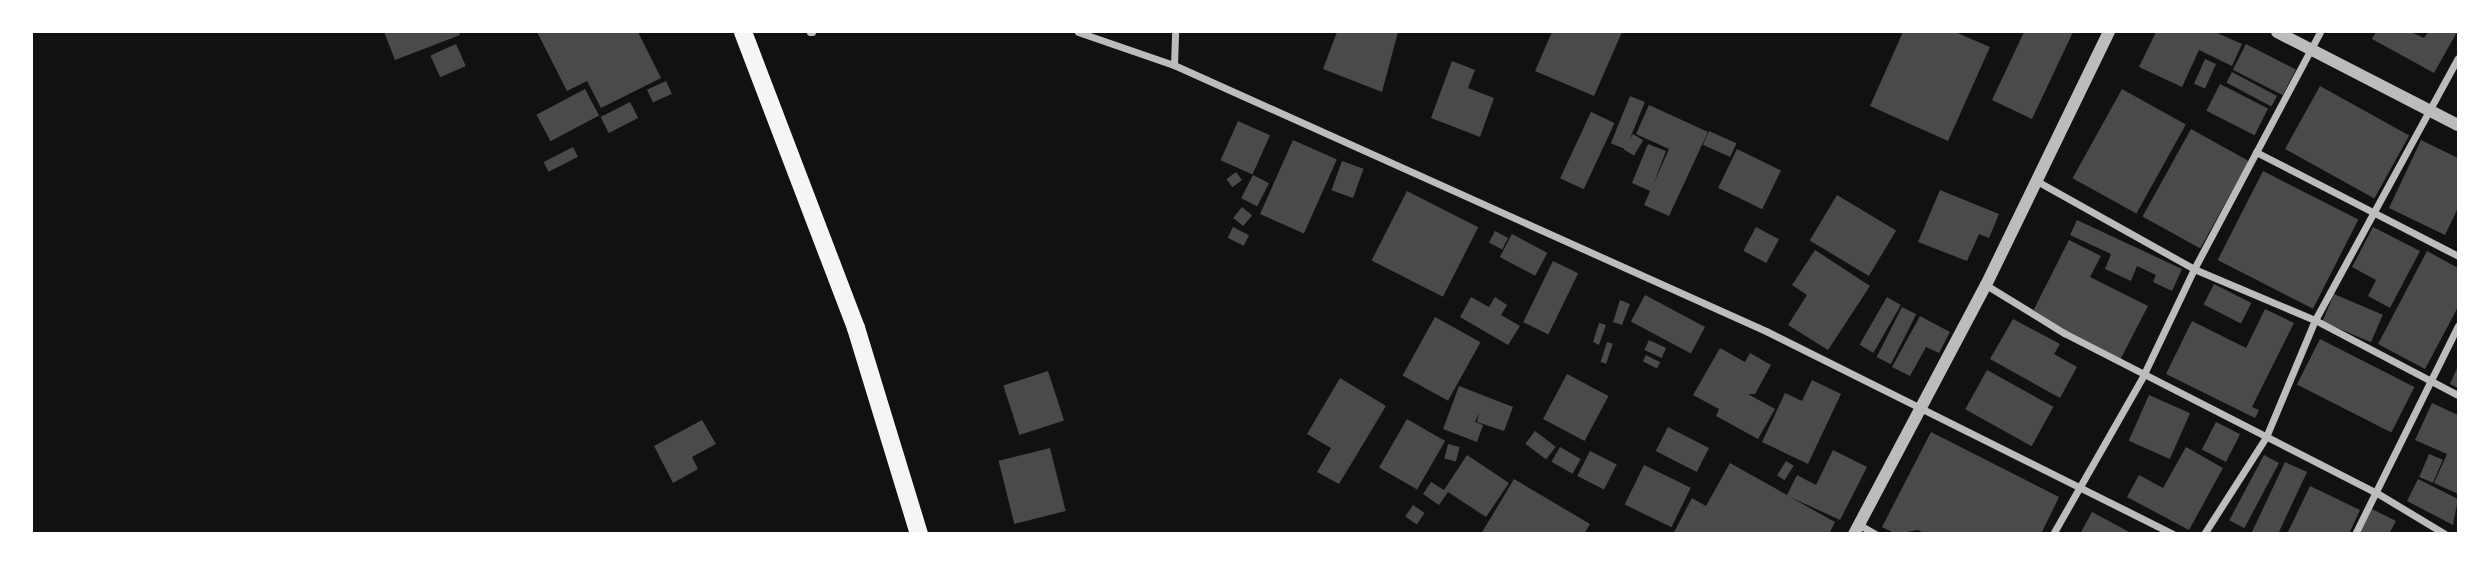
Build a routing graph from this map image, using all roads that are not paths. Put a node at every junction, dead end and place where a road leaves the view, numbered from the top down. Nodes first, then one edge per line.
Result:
1 (743, 32) edge
2 (1079, 32) edge
3 (1175, 32) edge
4 (2109, 32) edge
5 (2277, 32) edge
6 (2320, 32) edge
7 (2310, 51) junction
8 (2459, 58) edge
9 (1174, 65) junction
10 (2433, 111) junction
11 (2459, 125) edge
12 (2256, 152) junction
13 (2034, 179) junction
14 (2375, 210) junction
15 (2459, 256) edge
16 (2194, 269) junction
17 (1986, 285) junction
18 (2315, 320) junction
19 (2459, 326) edge
20 (2143, 376) junction
21 (2430, 381) junction
22 (2459, 395) edge
23 (1919, 407) junction
24 (2266, 437) junction
25 (2079, 485) junction
26 (2377, 493) junction
27 (1856, 529) edge
28 (919, 534) edge
29 (1875, 534) edge
30 (2053, 534) edge
31 (2173, 534) edge
32 (2204, 534) edge
33 (2355, 534) edge
34 (2445, 534) edge

1 - 28 main road
2 - 9 street
3 - 9 street
4 - 13 street
5 - 7 street
6 - 7 street
7 - 10 street
7 - 12 street
8 - 10 street
9 - 23 street
10 - 11 street
10 - 14 street
12 - 14 street
12 - 16 street
13 - 16 street
13 - 17 street
14 - 15 street
14 - 18 street
16 - 18 street
16 - 20 street
17 - 20 street
17 - 23 street
18 - 21 street
18 - 24 street
19 - 21 street
20 - 24 street
20 - 25 street
21 - 22 street
21 - 26 street
23 - 25 street
23 - 27 street
24 - 26 street
24 - 32 street
25 - 30 street
25 - 31 street
26 - 33 street
26 - 34 street
27 - 29 street

